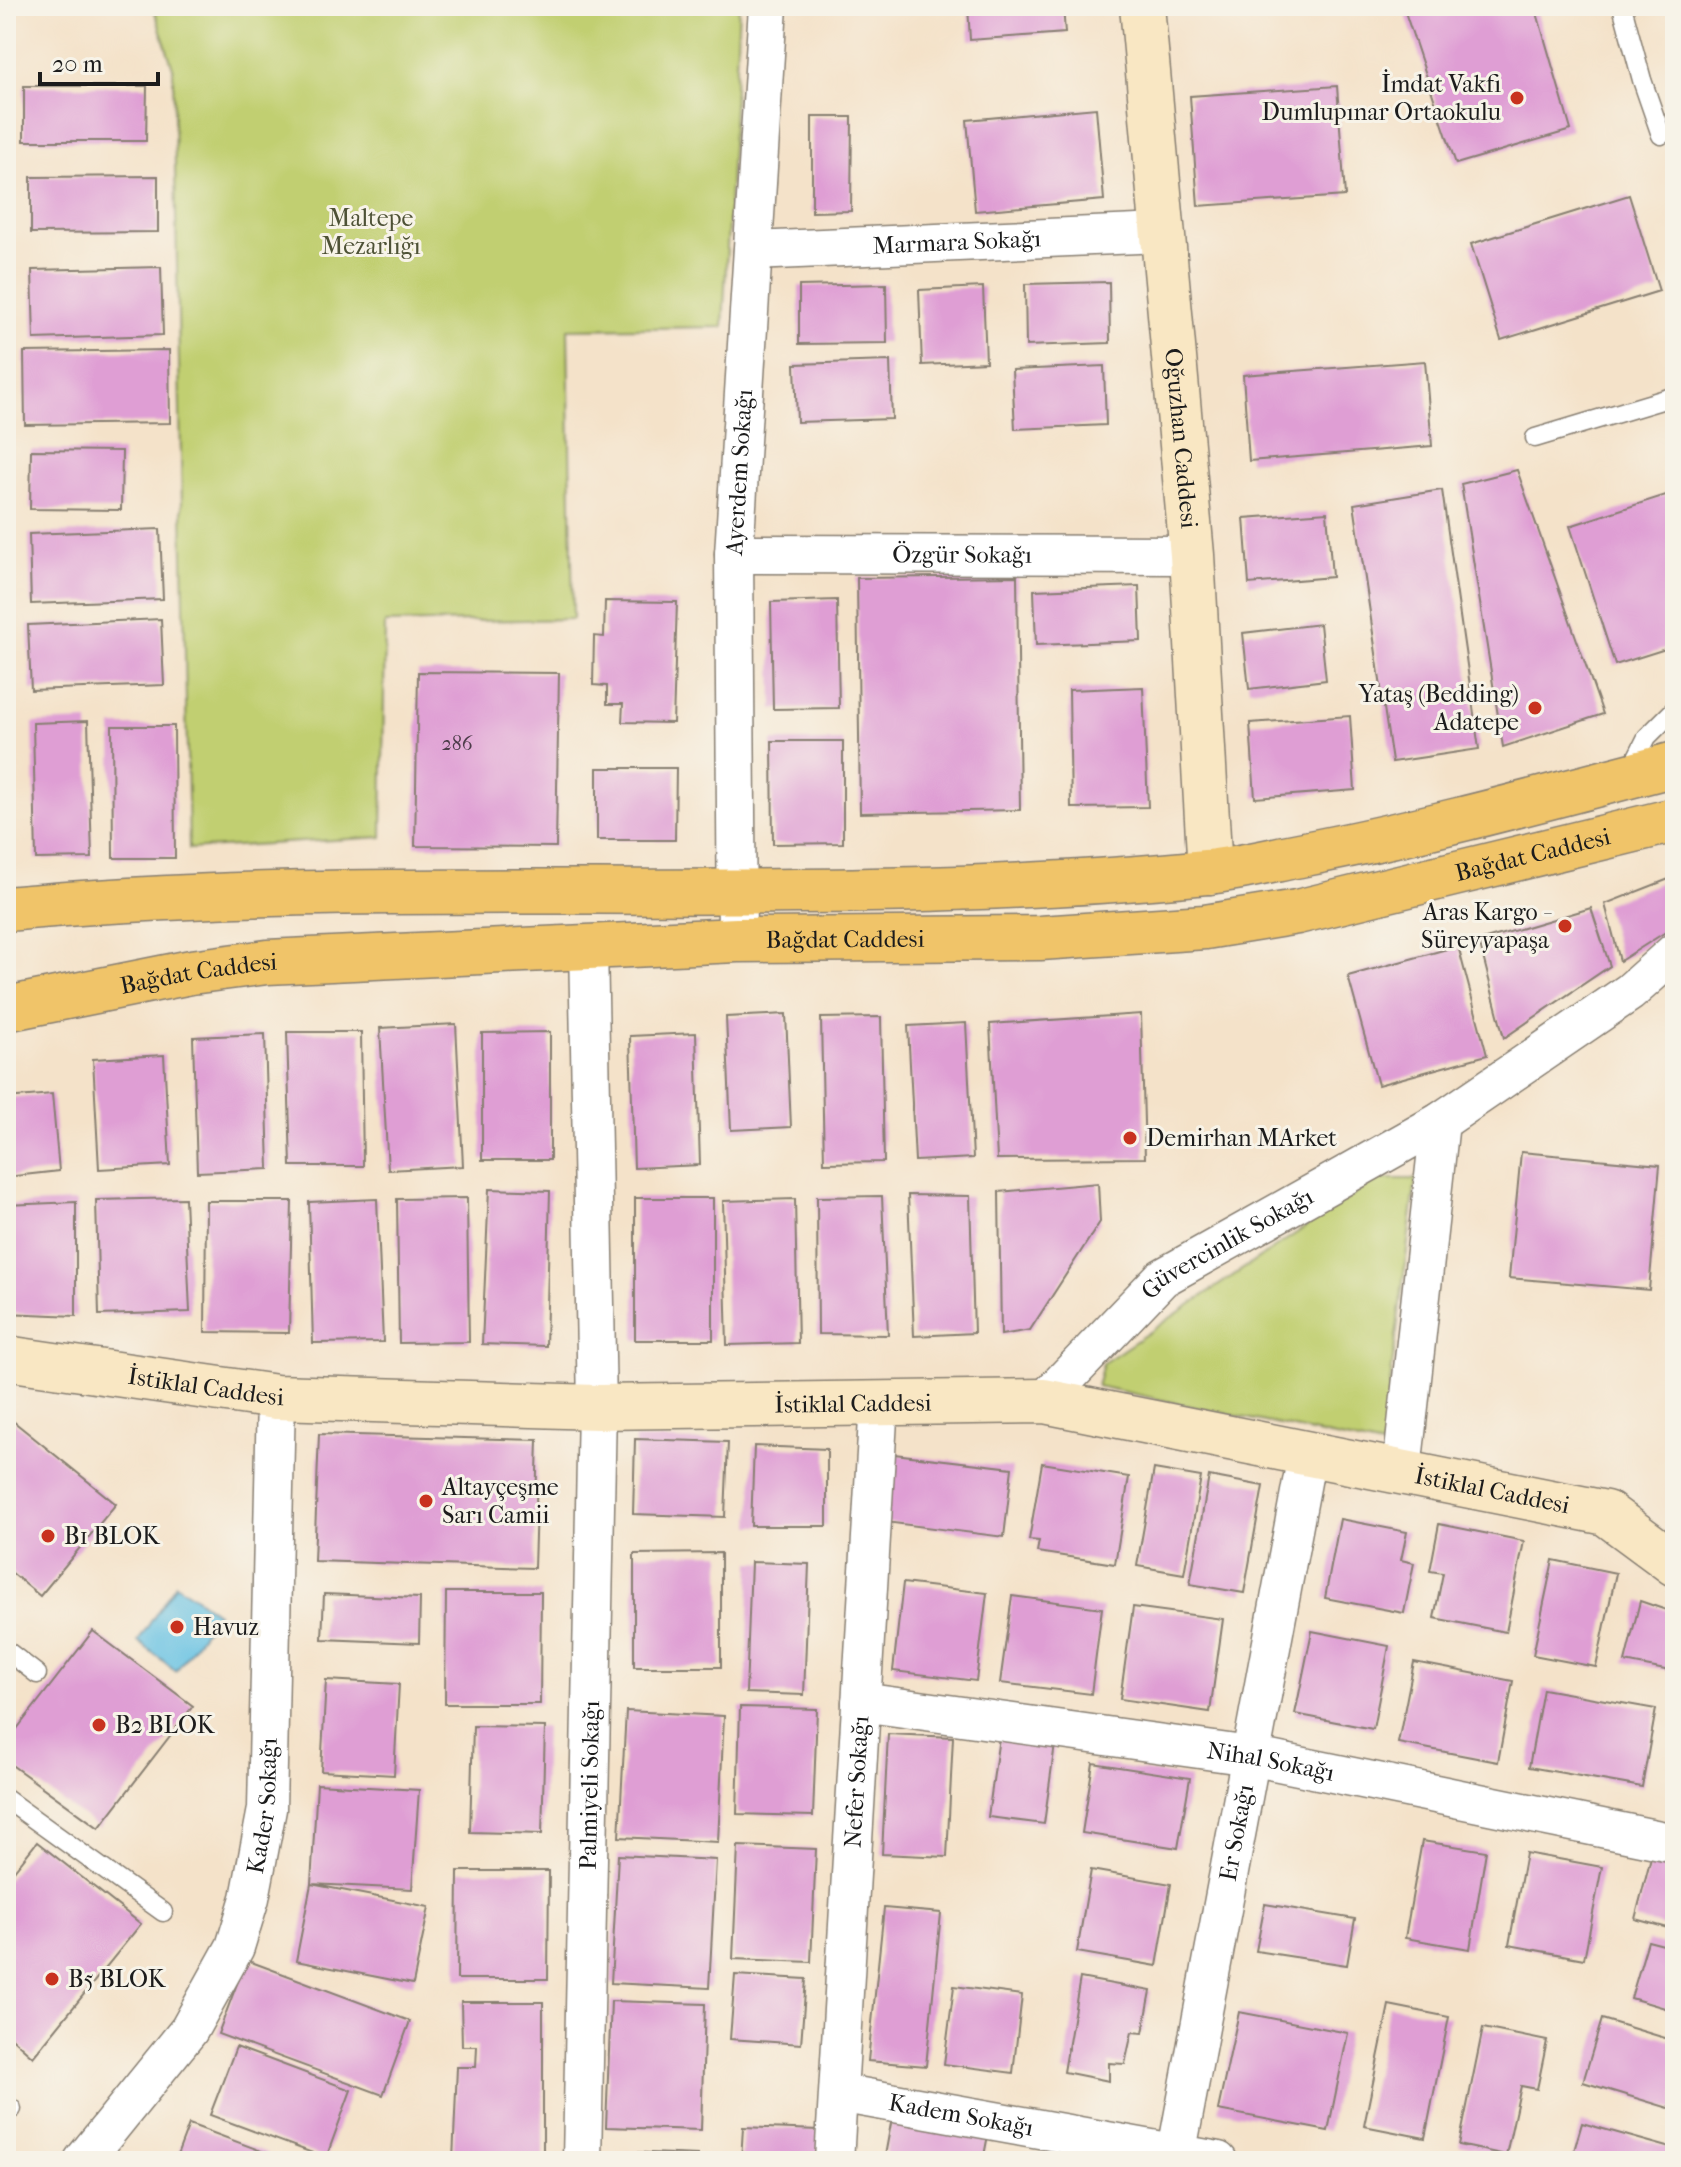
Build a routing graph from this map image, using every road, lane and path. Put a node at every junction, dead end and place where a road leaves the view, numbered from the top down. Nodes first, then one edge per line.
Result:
1 (768, 6) edge
2 (1142, 6) edge
3 (1622, 6) edge
4 (1661, 135) dead end
5 (1161, 233) junction
6 (753, 251) junction
7 (1675, 396) edge
8 (1535, 438) dead end
9 (734, 554) junction
10 (1192, 555) junction
11 (1675, 709) edge
12 (1675, 764) edge
13 (1627, 776) junction
14 (1675, 820) edge
15 (1210, 872) junction
16 (737, 893) junction
17 (6, 909) edge
18 (737, 940) junction
19 (588, 945) junction
20 (1675, 952) edge
21 (6, 1009) edge
22 (1440, 1122) junction
23 (6, 1358) edge
24 (276, 1397) junction
25 (1044, 1401) junction
26 (879, 1402) junction
27 (597, 1407) junction
28 (1307, 1455) junction
29 (1402, 1470) junction
30 (1675, 1564) edge
31 (6, 1650) edge
32 (37, 1674) dead end
33 (861, 1702) junction
34 (1250, 1756) junction
35 (6, 1799) edge
36 (1675, 1843) edge
37 (163, 1912) dead end
38 (839, 2093) junction
39 (1176, 2156) edge
40 (83, 2161) edge
41 (582, 2161) edge
42 (834, 2161) edge
43 (1218, 2161) edge

1 - 6 street, Ayerdem Sokağı
2 - 5 street, Oğuzhan Caddesi
3 - 4 lane
5 - 6 street, Marmara Sokağı
5 - 10 street, Oğuzhan Caddesi
6 - 9 street, Ayerdem Sokağı
7 - 8 lane
9 - 10 street, Özgür Sokağı
9 - 16 street, Ayerdem Sokağı
10 - 15 street, Oğuzhan Caddesi
11 - 13 lane
12 - 13 main road, Bağdat Caddesi
13 - 15 main road, Bağdat Caddesi
14 - 18 main road, Bağdat Caddesi
15 - 16 main road, Bağdat Caddesi
16 - 17 main road, Bağdat Caddesi
16 - 18 street, Ayerdem Sokağı
18 - 19 main road, Bağdat Caddesi
19 - 21 main road, Bağdat Caddesi
19 - 27 street, Palmiyeli Sokağı
20 - 22 street, Güvercinlik Sokağı
22 - 25 street, Güvercinlik Sokağı
22 - 29 street
23 - 24 street, İstiklal Caddesi
24 - 27 street, İstiklal Caddesi
24 - 40 street, Kader Sokağı
25 - 26 street, İstiklal Caddesi
25 - 28 street, İstiklal Caddesi
26 - 27 street, İstiklal Caddesi
26 - 33 street, Nefer Sokağı
27 - 41 street, Palmiyeli Sokağı
28 - 29 street, İstiklal Caddesi
28 - 34 street, Er Sokağı
29 - 30 street, İstiklal Caddesi
31 - 32 lane
33 - 34 street, Nihal Sokağı
33 - 38 street, Nefer Sokağı
34 - 36 street, Nihal Sokağı
34 - 39 street, Er Sokağı
35 - 37 lane
38 - 39 street, Kadem Sokağı
38 - 42 street, Nefer Sokağı
39 - 43 street, Kadem Sokağı

